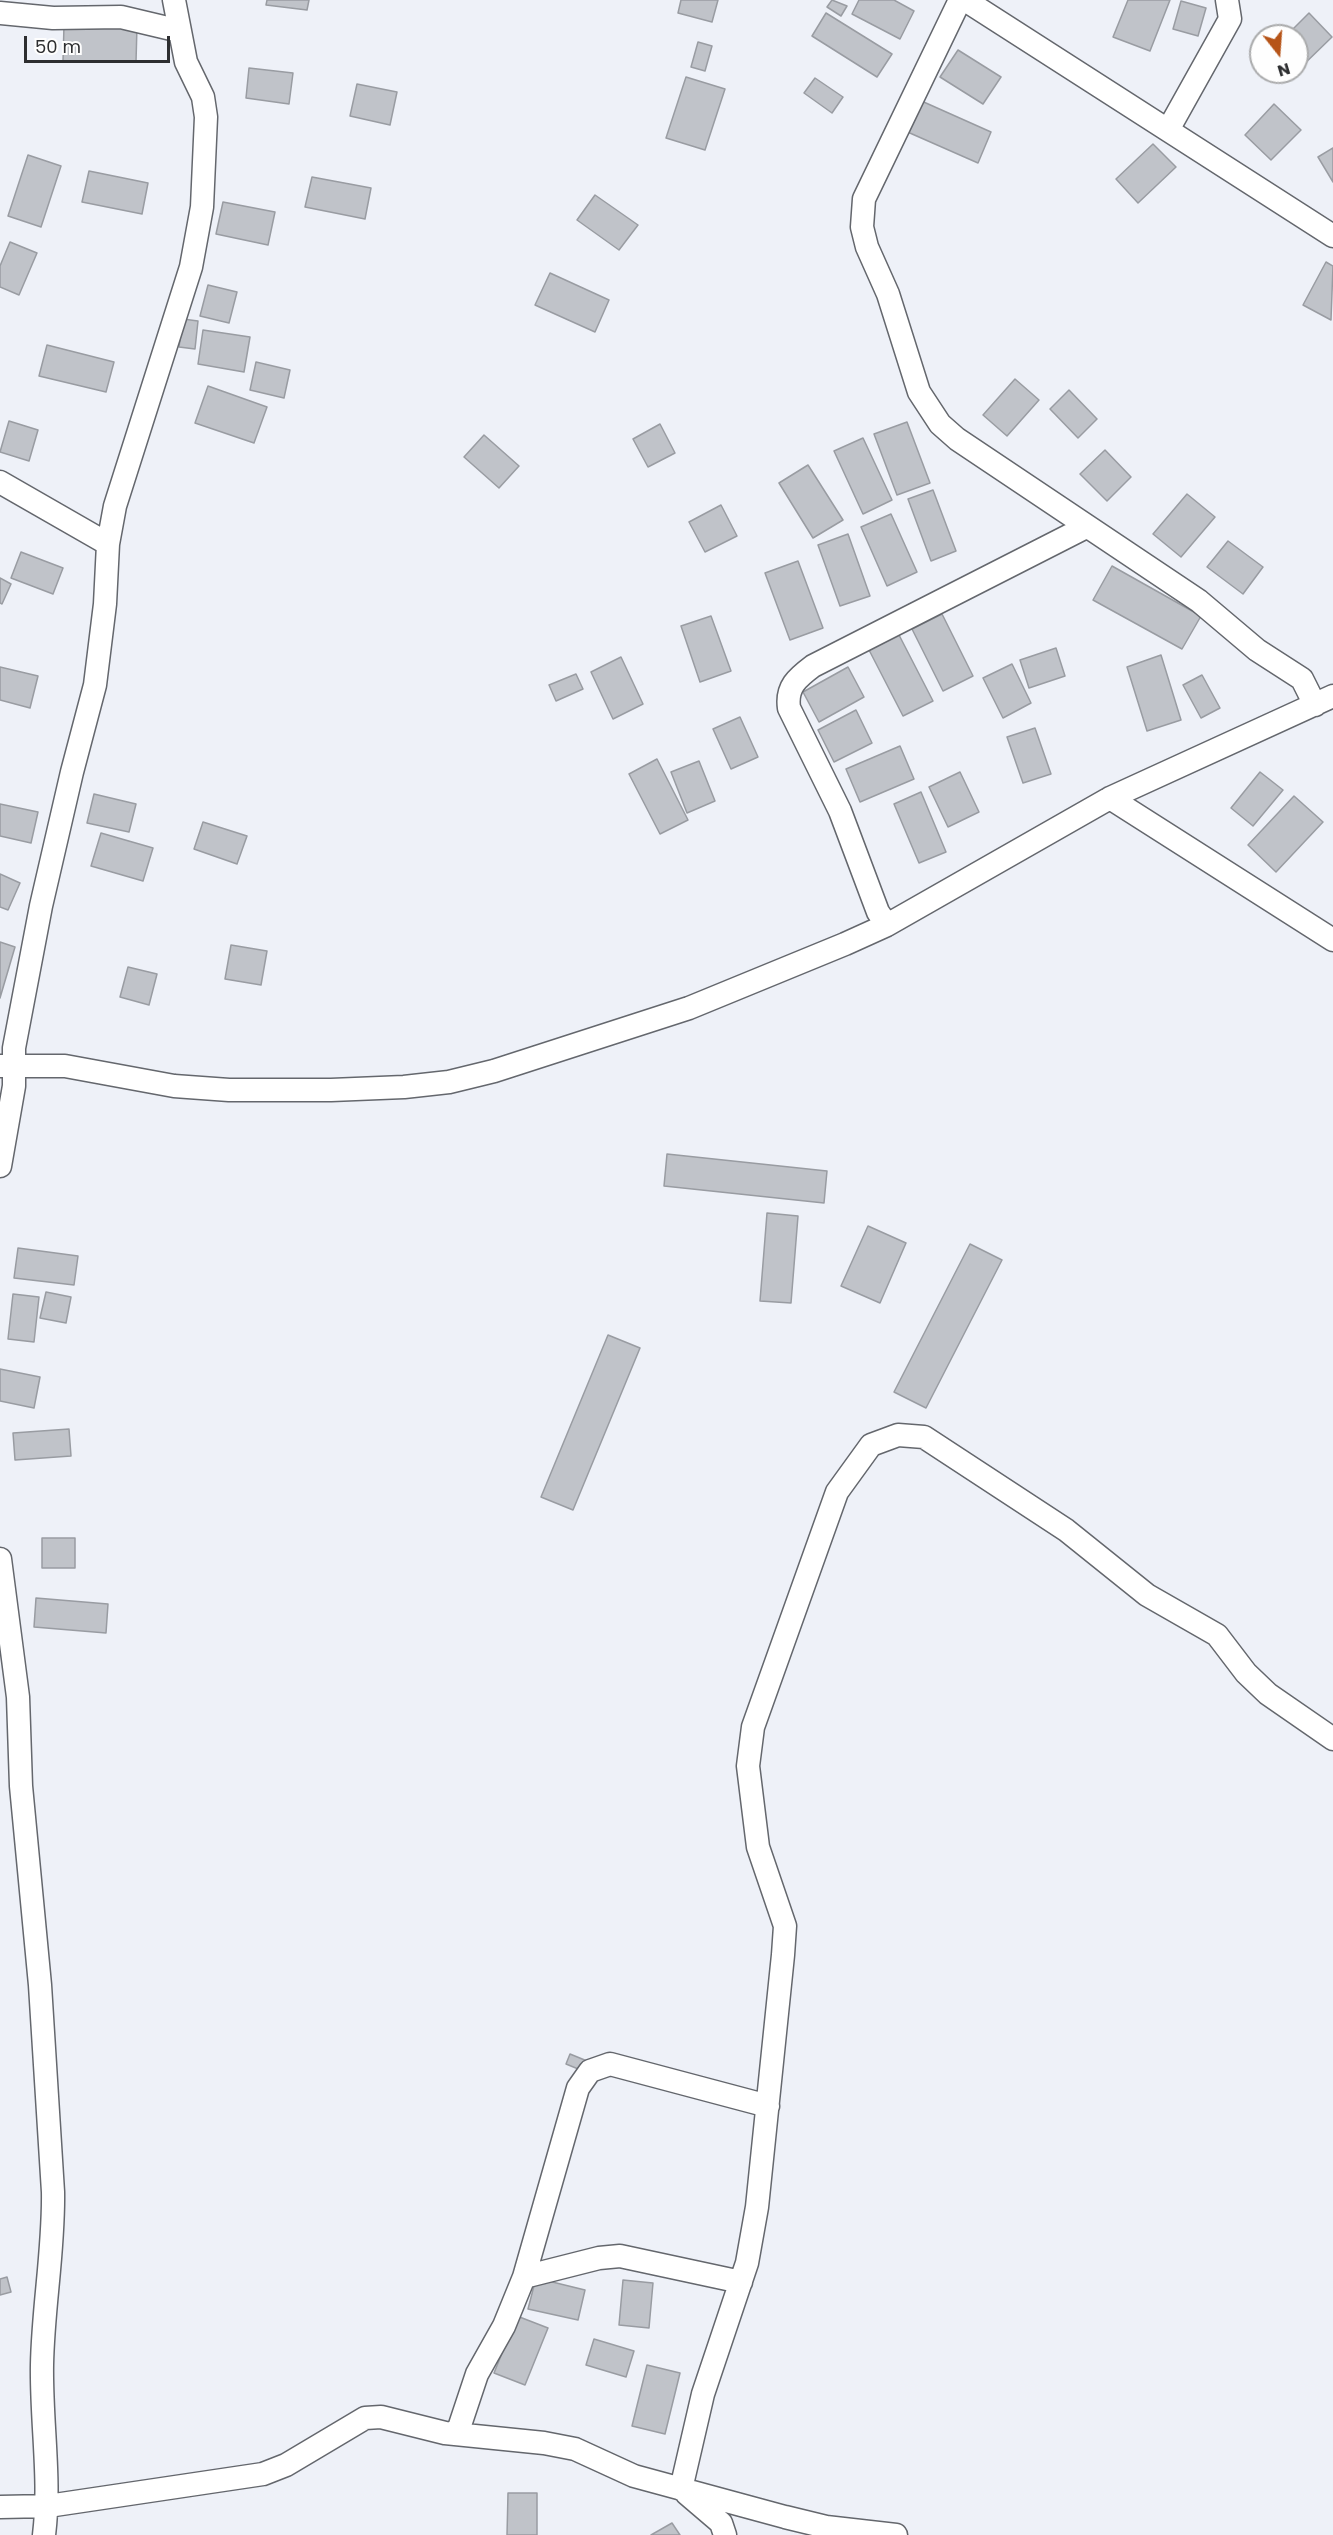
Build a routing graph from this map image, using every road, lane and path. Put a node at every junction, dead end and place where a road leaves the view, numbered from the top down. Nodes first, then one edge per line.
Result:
1 (174, 0) edge
2 (962, 0) edge
3 (1227, 0) edge
4 (0, 13) edge
5 (180, 31) junction
6 (1168, 130) junction
7 (1333, 236) edge
8 (0, 482) edge
9 (1086, 527) junction
10 (108, 544) junction
11 (1324, 700) edge
12 (1110, 798) junction
13 (887, 925) junction
14 (1333, 940) edge
15 (7, 1067) edge
16 (0, 1166) edge
17 (0, 1559) edge
18 (1333, 1739) edge
19 (768, 2106) junction
20 (524, 2277) junction
21 (741, 2282) junction
22 (457, 2434) junction
23 (681, 2489) junction
24 (48, 2506) junction
25 (0, 2507) edge
26 (44, 2535) edge
27 (725, 2535) edge
28 (896, 2535) edge

1 - 5 street
2 - 6 street
2 - 9 street
3 - 6 street
4 - 5 street
5 - 10 street
6 - 7 street
8 - 10 street
9 - 11 street
9 - 13 street
10 - 15 street
11 - 12 street
12 - 13 street
12 - 14 street
13 - 15 street
15 - 16 street
17 - 24 street
18 - 19 street
19 - 20 street
19 - 21 street
20 - 21 street
20 - 22 street
21 - 23 street
22 - 23 street
22 - 24 street
23 - 27 street
23 - 28 street
24 - 25 street
24 - 26 street

